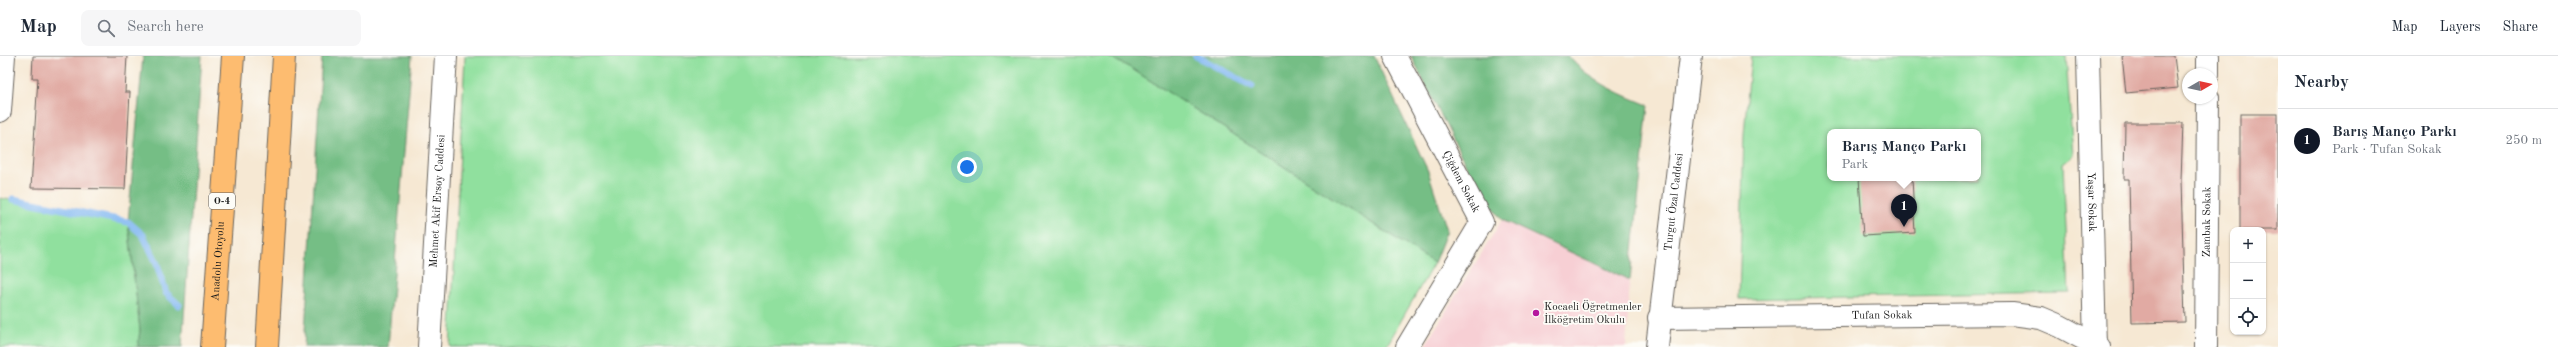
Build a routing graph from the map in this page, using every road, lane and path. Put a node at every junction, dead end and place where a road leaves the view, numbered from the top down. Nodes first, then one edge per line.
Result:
1 (4, 56) edge
2 (233, 56) edge
3 (284, 56) edge
4 (446, 56) edge
5 (1395, 56) edge
6 (1691, 56) edge
7 (2088, 56) edge
8 (2208, 56) edge
9 (2208, 68) edge
10 (0, 102) edge
11 (2208, 104) edge
12 (0, 111) edge
13 (1659, 318) junction
14 (2096, 346) edge
15 (212, 347) edge
16 (267, 347) edge
17 (429, 347) edge
18 (1408, 347) edge
19 (1657, 347) edge
20 (2206, 347) edge

1 - 10 street
2 - 15 highway, Anadolu Otoyolu / O-4
3 - 16 highway
4 - 17 street, Mehmet Akif Ersoy Caddesi
5 - 18 street, Çiğdem Sokak
6 - 13 street, Turgut Özal Caddesi
7 - 14 street, Yaşar Sokak
8 - 9 street
10 - 12 street
11 - 20 street, Zambak Sokak
13 - 14 street, Tufan Sokak
13 - 19 street, Turgut Özal Caddesi

